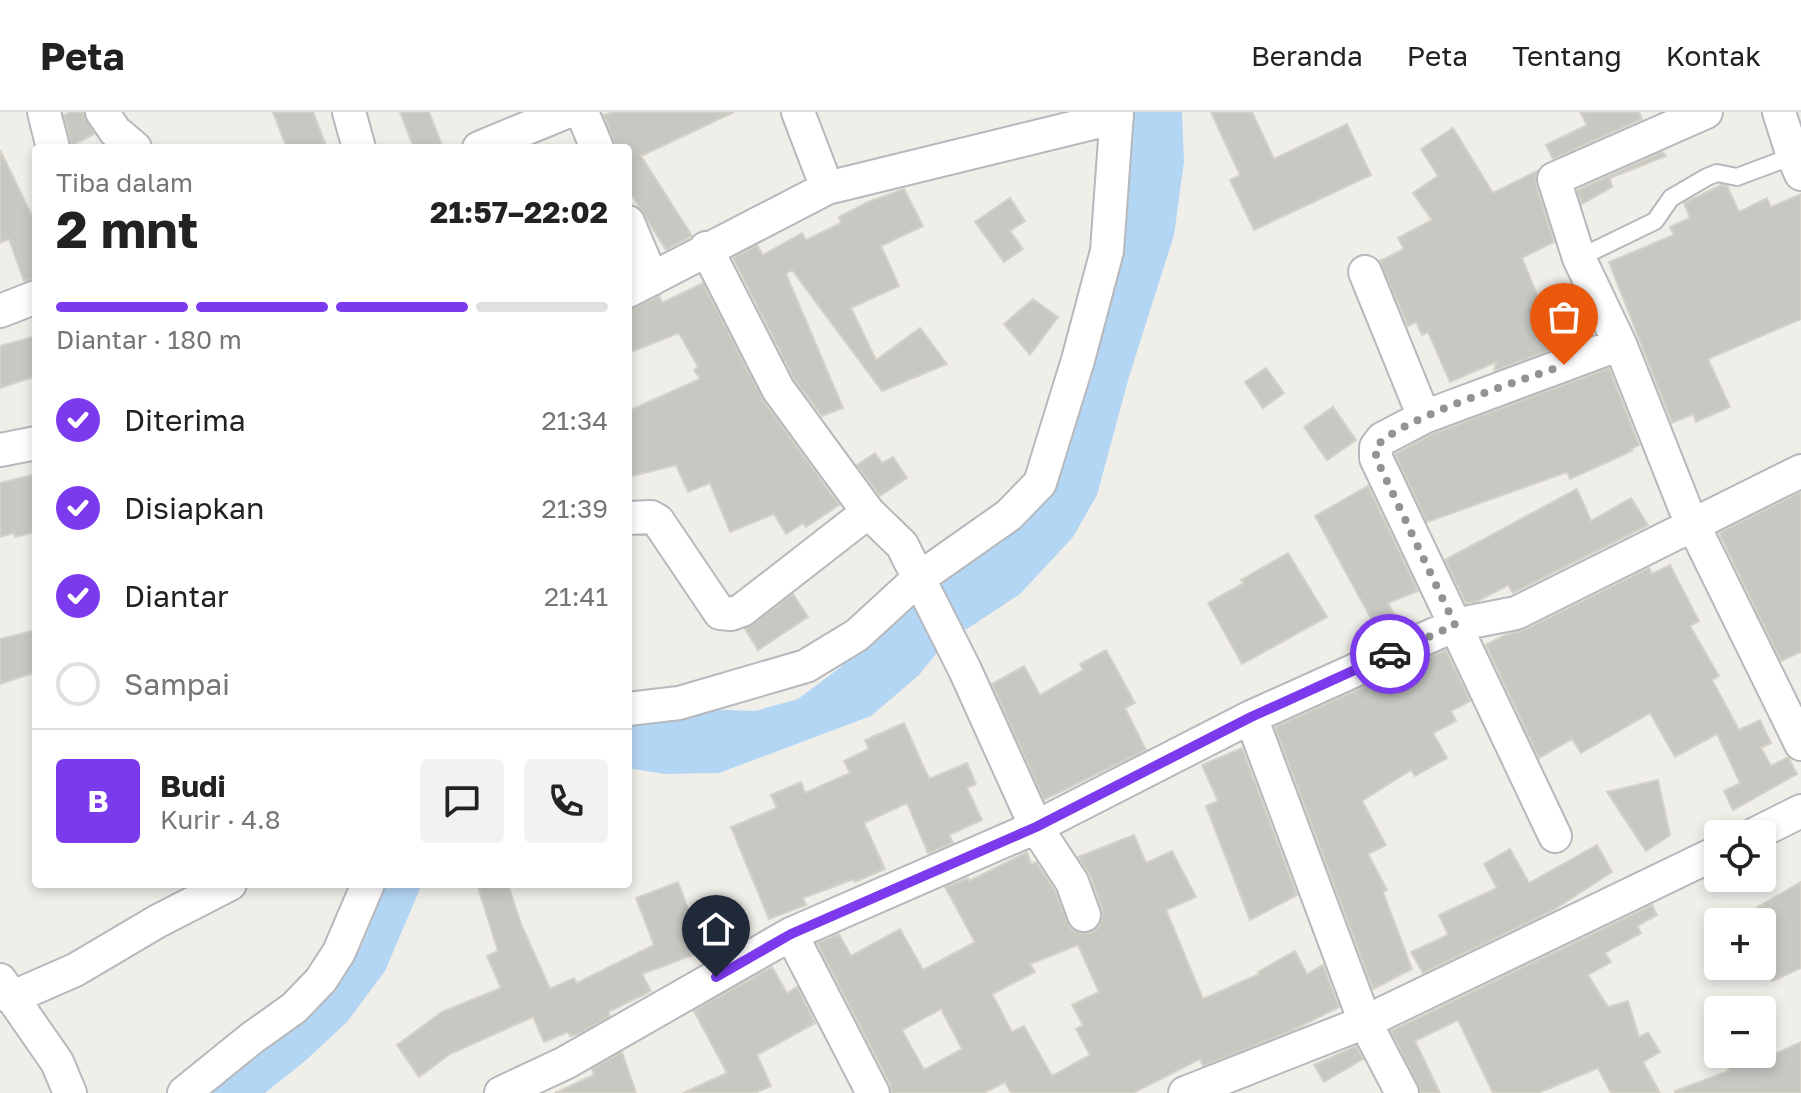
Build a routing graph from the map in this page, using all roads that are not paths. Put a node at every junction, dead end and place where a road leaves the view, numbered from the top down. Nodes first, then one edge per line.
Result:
1 (44, 112) edge
2 (102, 112) edge
3 (349, 112) edge
4 (566, 112) edge
5 (582, 112) edge
6 (798, 112) edge
7 (1706, 112) edge
8 (1779, 112) edge
9 (1117, 115) edge
10 (1666, 119) edge
11 (52, 144) edge
12 (130, 144) edge
13 (358, 144) edge
14 (489, 144) edge
15 (595, 144) edge
16 (1797, 165) edge
17 (827, 188) junction
18 (632, 243) edge
19 (706, 248) junction
20 (1579, 258) junction
21 (1365, 272) dead end
22 (640, 285) edge
23 (32, 299) edge
24 (0, 311) edge
25 (1620, 344) junction
26 (1424, 417) junction
27 (32, 444) edge
28 (0, 450) edge
29 (1801, 471) edge
30 (868, 512) junction
31 (632, 518) edge
32 (1693, 526) junction
33 (922, 586) junction
34 (1455, 625) junction
35 (632, 709) edge
36 (1251, 717) junction
37 (1801, 744) edge
38 (1801, 811) edge
39 (1776, 824) edge
40 (1036, 827) junction
41 (1555, 836) dead end
42 (1704, 859) edge
43 (222, 888) edge
44 (366, 888) edge
45 (1084, 915) dead end
46 (791, 934) junction
47 (5, 989) edge
48 (1365, 1022) junction
49 (70, 1093) edge
50 (184, 1093) edge
51 (501, 1093) edge
52 (873, 1093) edge
53 (1185, 1093) edge
54 (1402, 1093) edge

1 - 11 street
2 - 12 street
3 - 13 street
4 - 14 street
5 - 15 street
6 - 17 street
7 - 10 street
8 - 16 street
9 - 17 street
9 - 33 street
10 - 20 street
16 - 20 lane
17 - 19 street
18 - 22 street
19 - 22 street
19 - 30 street
20 - 25 street
21 - 26 street
23 - 24 street
25 - 26 street
25 - 32 street
26 - 34 street
27 - 28 street
29 - 32 street
30 - 31 street
30 - 33 street
32 - 34 street
32 - 37 street
33 - 35 street
33 - 40 street
34 - 36 street
34 - 41 street
36 - 40 street
36 - 48 street
38 - 39 street
40 - 45 street
40 - 46 street
42 - 48 street
43 - 47 street
44 - 50 street
46 - 51 street
46 - 52 street
47 - 49 street
48 - 53 street
48 - 54 street

